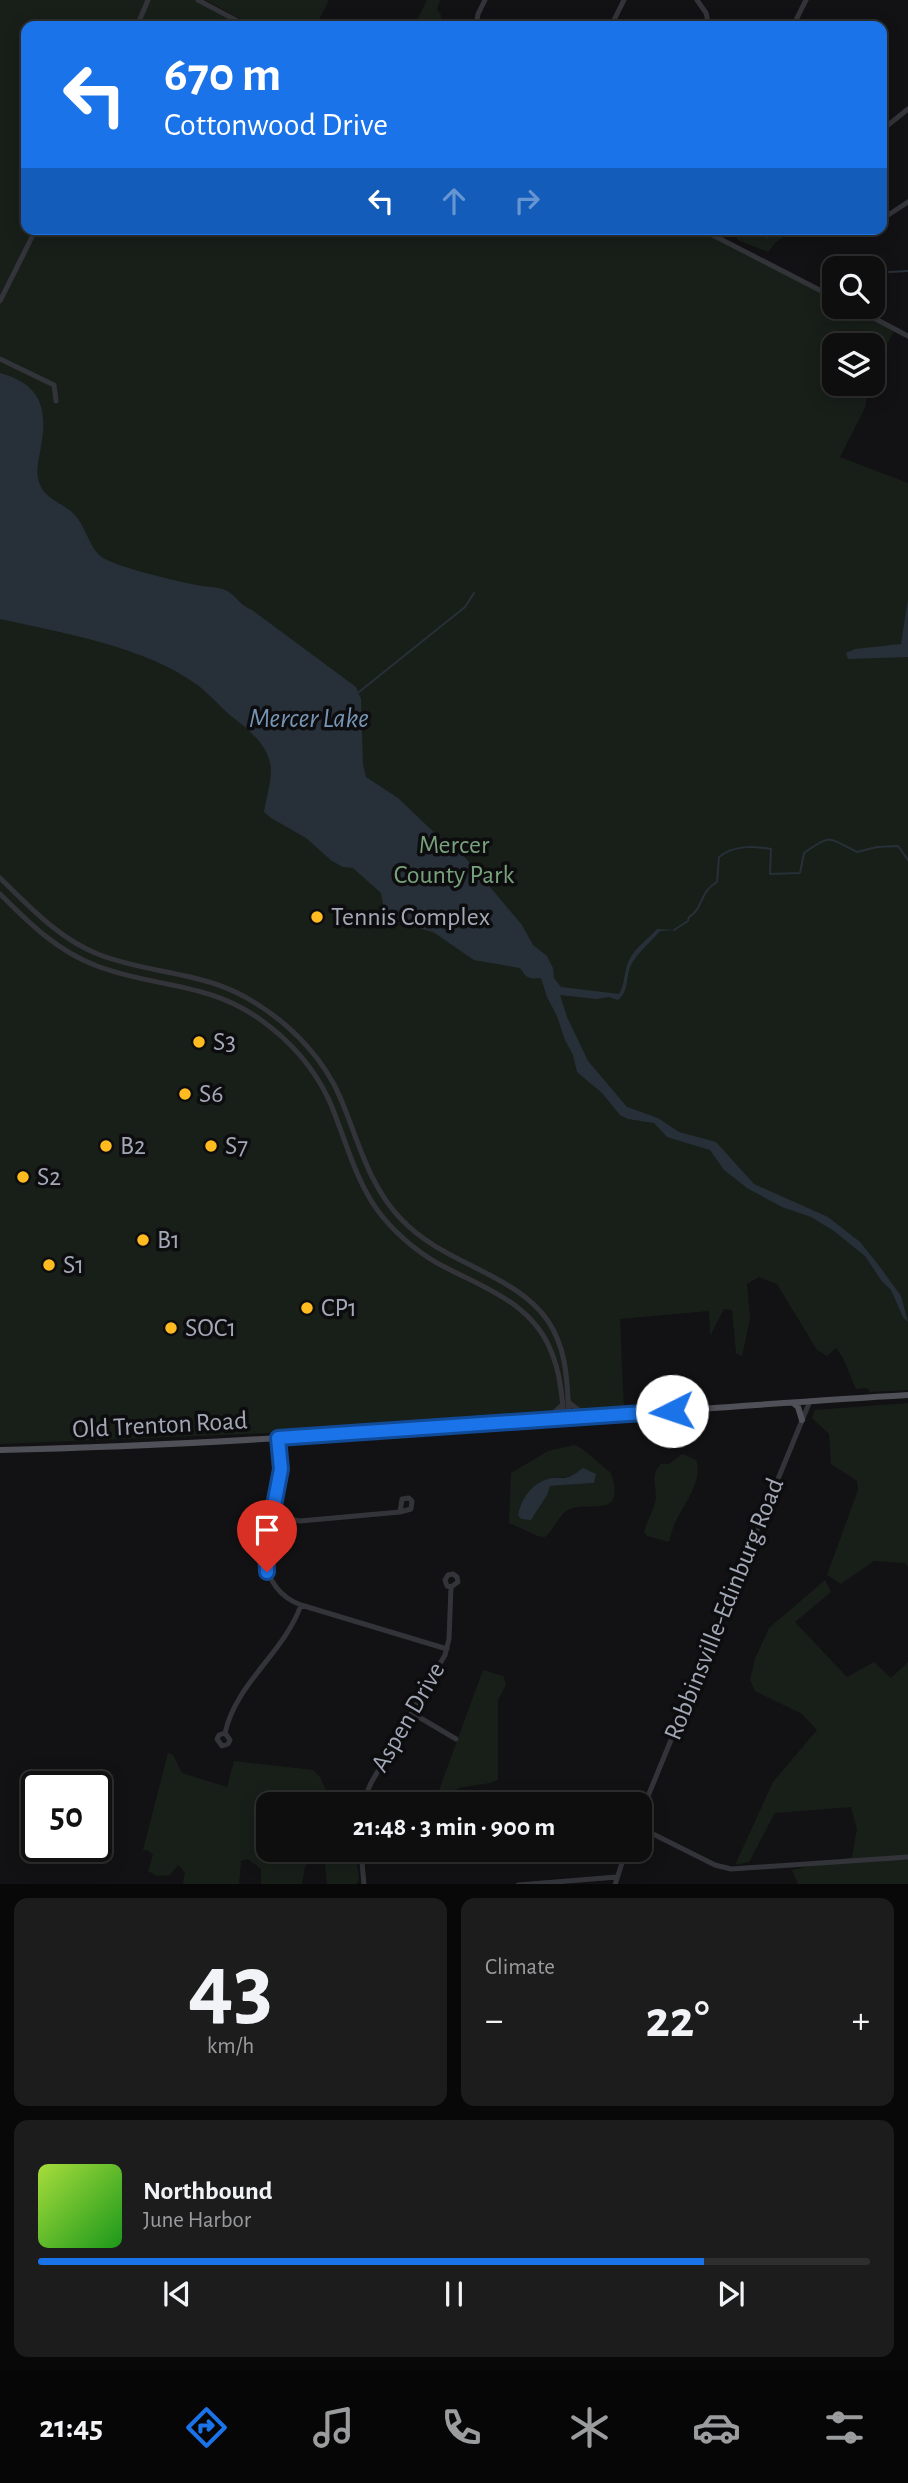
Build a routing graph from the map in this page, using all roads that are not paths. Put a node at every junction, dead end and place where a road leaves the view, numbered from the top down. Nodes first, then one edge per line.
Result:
1 (149, 0) edge
2 (198, 0) edge
3 (485, 0) edge
4 (624, 0) edge
5 (697, 0) edge
6 (806, 0) edge
7 (139, 21) edge
8 (238, 21) edge
9 (477, 21) edge
10 (614, 21) edge
11 (708, 21) edge
12 (796, 21) edge
13 (908, 109) edge
14 (887, 126) edge
15 (908, 202) edge
16 (887, 216) edge
17 (33, 235) edge
18 (713, 235) edge
19 (822, 291) edge
20 (0, 300) edge
21 (876, 319) edge
22 (908, 336) edge
23 (0, 359) edge
24 (56, 401) dead end
25 (0, 878) edge
26 (0, 894) edge
27 (19, 897) junction
28 (11, 905) junction
29 (163, 970) junction
30 (161, 982) junction
31 (499, 1281) junction
32 (494, 1292) junction
33 (908, 1395) edge
34 (810, 1401) junction
35 (791, 1402) junction
36 (565, 1403) junction
37 (588, 1417) junction
38 (566, 1418) junction
39 (547, 1419) junction
40 (802, 1420) junction
41 (278, 1438) junction
42 (0, 1450) edge
43 (400, 1512) dead end
44 (272, 1516) junction
45 (451, 1587) dead end
46 (301, 1605) junction
47 (447, 1649) junction
48 (412, 1713) junction
49 (225, 1733) dead end
50 (456, 1739) dead end
51 (367, 1792) edge
52 (650, 1792) edge
53 (652, 1834) edge
54 (908, 1857) edge
55 (362, 1862) edge
56 (622, 1862) edge
57 (617, 1877) junction
58 (364, 1884) edge
59 (530, 1884) edge
60 (615, 1884) edge

1 - 7 street
2 - 8 street
3 - 9 street
4 - 10 street
5 - 11 street
6 - 12 street
13 - 14 street
15 - 16 street
17 - 20 street
18 - 19 street
21 - 22 street
23 - 24 street
25 - 27 street
26 - 28 street
27 - 28 street
27 - 29 street
28 - 30 street
29 - 30 street
29 - 31 street
30 - 32 street
31 - 32 street
31 - 36 street
32 - 36 street
33 - 34 main road, Old Trenton Road
34 - 35 main road, Old Trenton Road
34 - 40 street, Robbinsville-Edinburg Road
35 - 37 main road, Old Trenton Road
35 - 40 main road
36 - 37 street
36 - 38 street
36 - 39 street
37 - 38 main road, Old Trenton Road
38 - 39 main road, Old Trenton Road
39 - 41 main road, Old Trenton Road
40 - 52 street, Robbinsville-Edinburg Road
41 - 42 main road, Old Trenton Road
41 - 44 street
43 - 44 street
44 - 46 street
45 - 47 street, Aspen Drive
46 - 47 street
46 - 49 street
47 - 48 street, Aspen Drive
48 - 50 street
48 - 51 street, Aspen Drive
53 - 54 street
55 - 58 street
56 - 57 street
57 - 59 street
57 - 60 street

